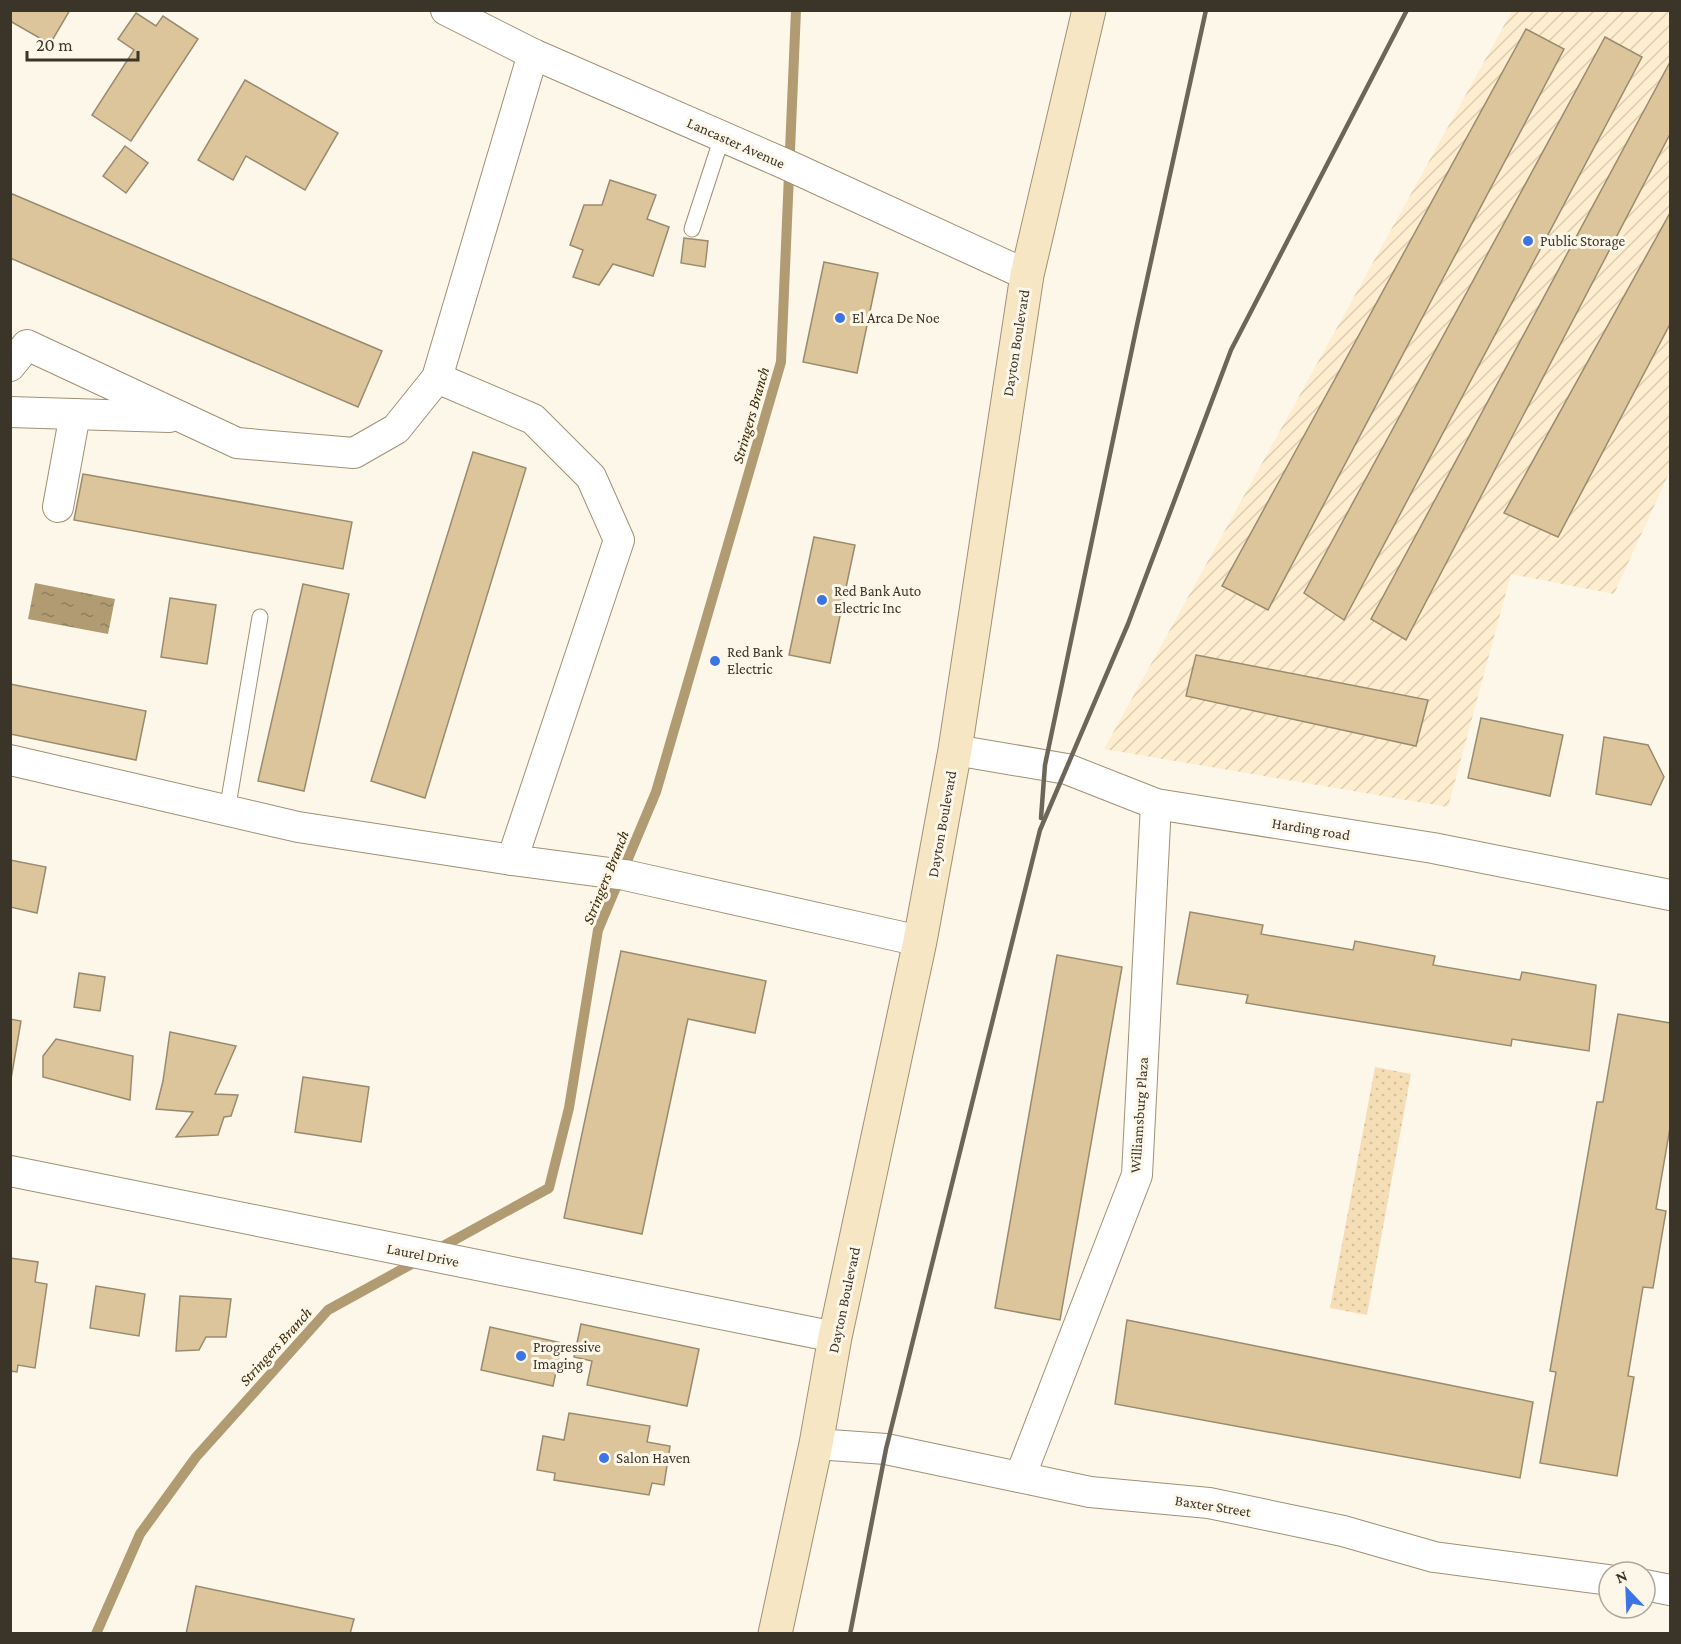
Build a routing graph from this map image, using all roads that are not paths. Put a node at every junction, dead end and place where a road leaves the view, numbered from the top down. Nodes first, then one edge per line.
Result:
1 (446, 10) edge
2 (1089, 10) edge
3 (533, 54) junction
4 (722, 137) junction
5 (692, 229) dead end
6 (1027, 274) junction
7 (10, 366) edge
8 (437, 378) junction
9 (10, 412) edge
10 (75, 414) junction
11 (182, 418) junction
12 (58, 507) dead end
13 (260, 617) dead end
14 (955, 750) junction
15 (10, 760) edge
16 (1156, 804) junction
17 (227, 811) junction
18 (512, 860) junction
19 (1671, 895) edge
20 (920, 941) junction
21 (10, 1171) edge
22 (836, 1337) junction
23 (816, 1444) junction
24 (1020, 1477) junction
25 (1597, 1578) edge
26 (775, 1634) edge

1 - 3 street, Lancaster Avenue
2 - 6 main road, Dayton Boulevard
3 - 4 street, Lancaster Avenue
3 - 8 street
4 - 5 lane
4 - 6 street, Lancaster Avenue
6 - 14 main road, Dayton Boulevard
7 - 11 street
8 - 11 street
8 - 18 street
9 - 10 street
10 - 11 street
10 - 12 street
13 - 17 lane
14 - 16 street, Harding road
14 - 20 main road, Dayton Boulevard
15 - 17 street
16 - 19 street, Harding road
16 - 24 street, Williamsburg Plaza
17 - 18 street
18 - 20 street
20 - 22 main road, Dayton Boulevard
21 - 22 street, Laurel Drive
22 - 23 main road, Dayton Boulevard
23 - 24 street, Baxter Street
23 - 26 main road, Dayton Boulevard
24 - 25 street, Baxter Street

